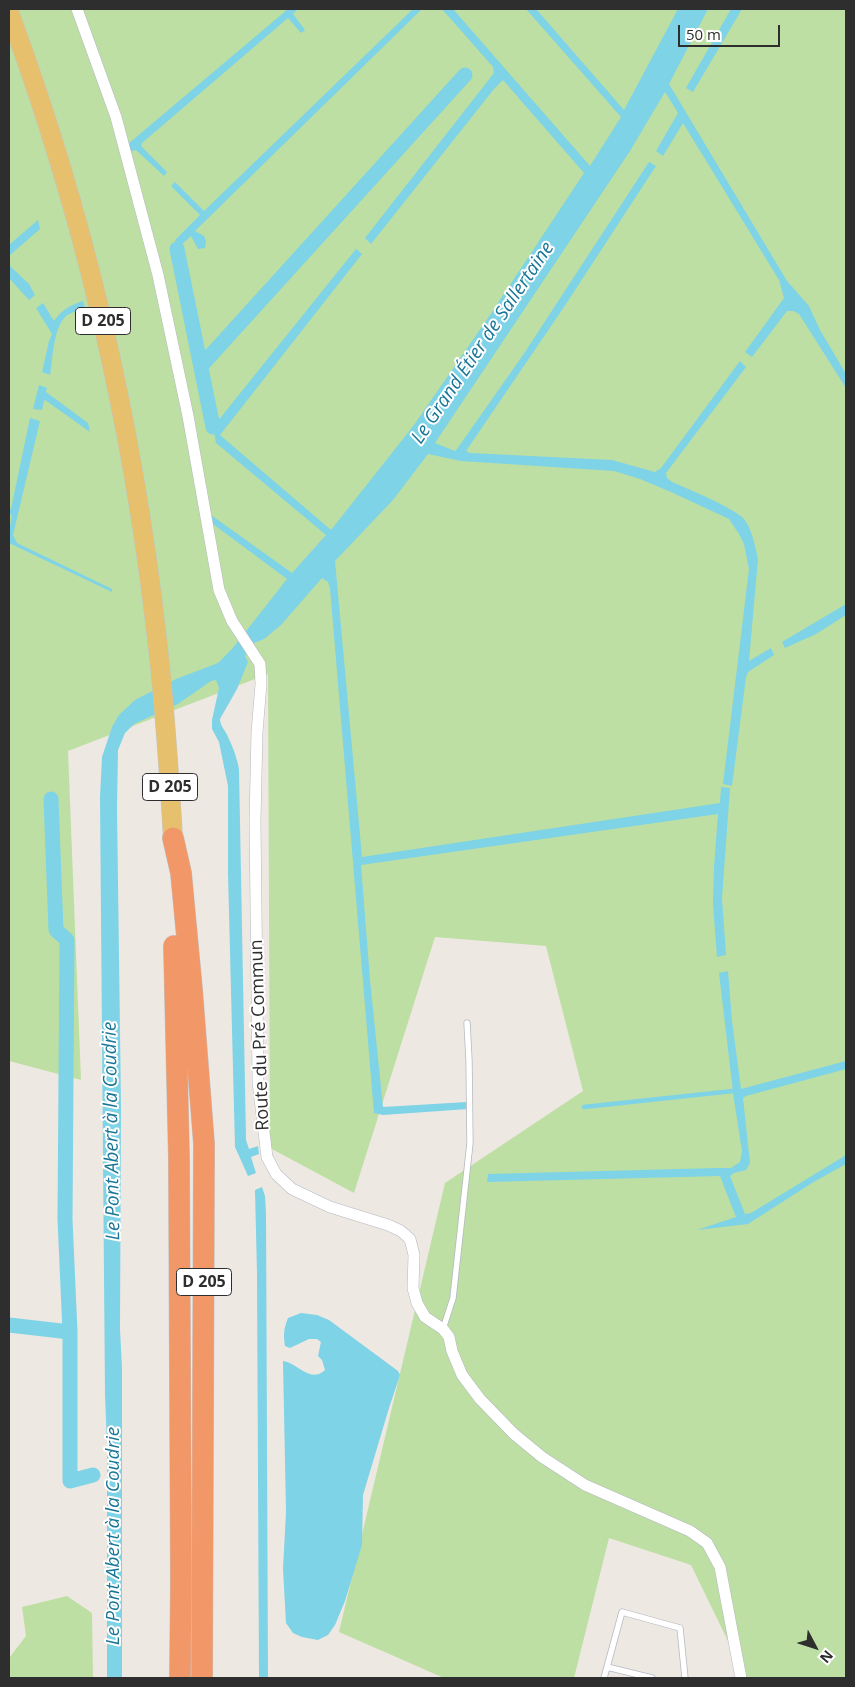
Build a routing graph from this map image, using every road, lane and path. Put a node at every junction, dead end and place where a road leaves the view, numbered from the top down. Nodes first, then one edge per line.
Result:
1 (77, 9) edge
2 (9, 12) edge
3 (174, 838) junction
4 (467, 1024) dead end
5 (443, 1329) junction
6 (607, 1667) junction
7 (180, 1678) edge
8 (202, 1678) edge
9 (604, 1678) edge
10 (652, 1678) edge
11 (685, 1678) edge
12 (741, 1678) edge

1 - 5 street, Route du Pré Commun
2 - 3 main road, D 205
3 - 7 highway, D 205
3 - 8 highway, D 205
4 - 5 lane
5 - 12 street
6 - 9 lane
6 - 10 lane
6 - 11 lane

